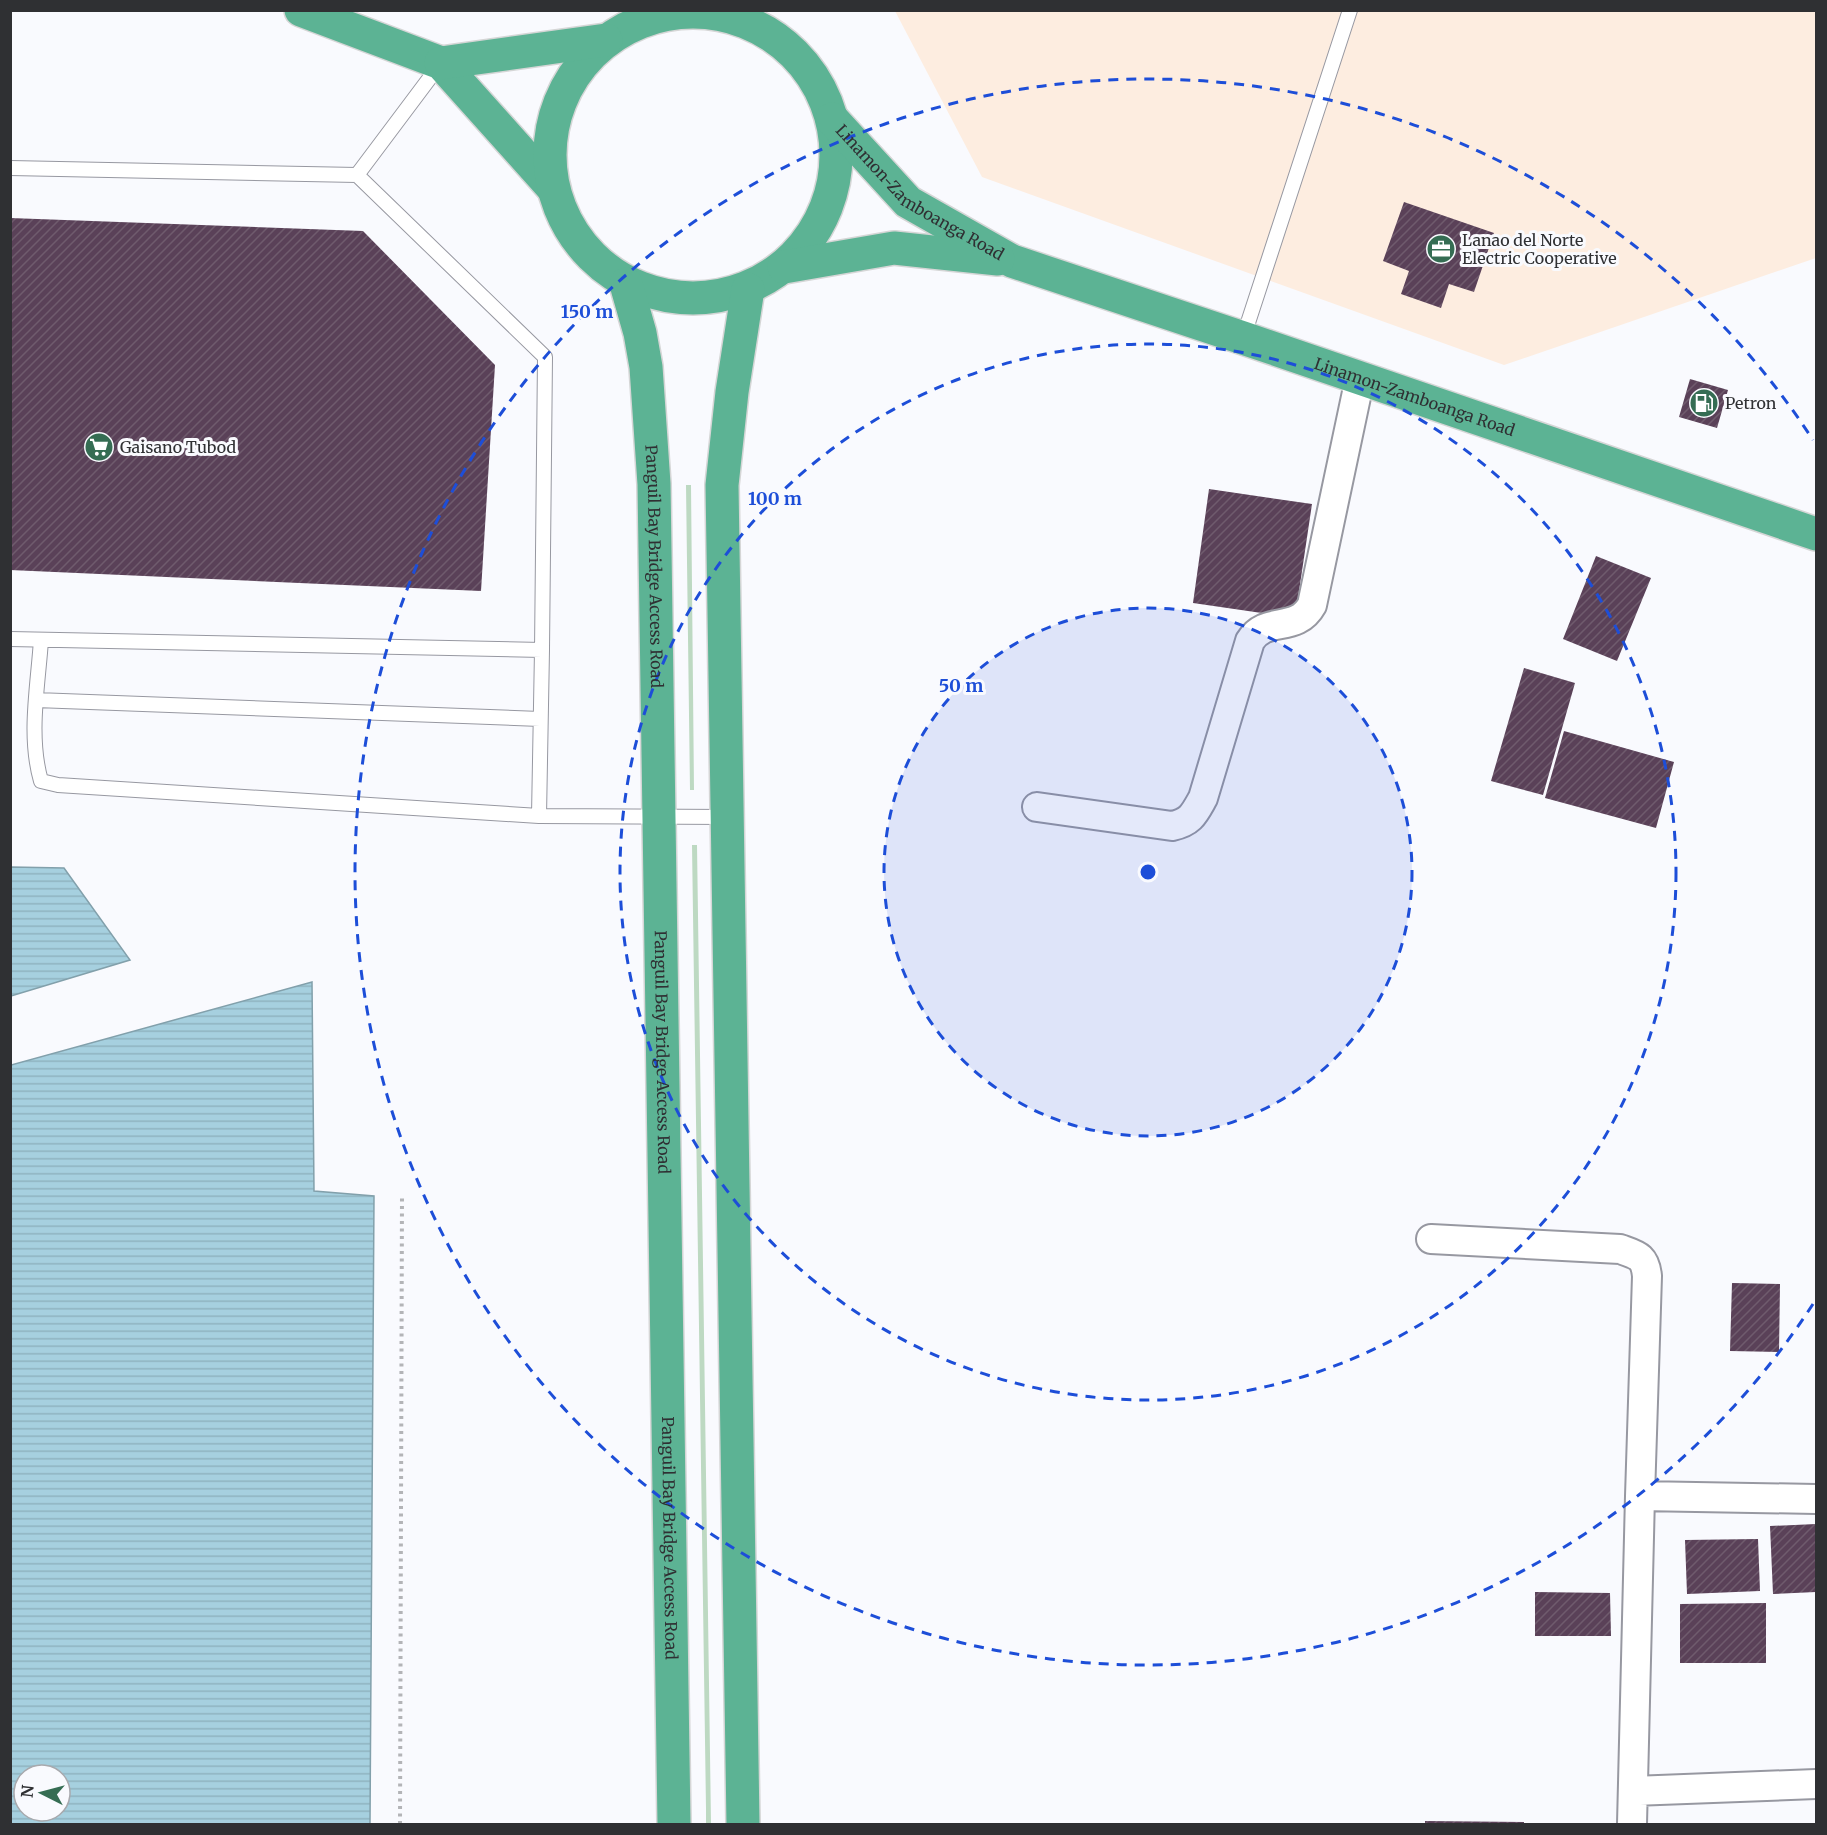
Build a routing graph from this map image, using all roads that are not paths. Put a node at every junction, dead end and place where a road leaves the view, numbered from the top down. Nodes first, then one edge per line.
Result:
1 (302, 10) edge
2 (1350, 10) edge
3 (606, 40) junction
4 (441, 63) junction
5 (832, 119) junction
6 (10, 168) edge
7 (357, 175) junction
8 (552, 187) junction
9 (1012, 261) junction
10 (784, 267) junction
11 (626, 284) junction
12 (748, 289) junction
13 (1244, 338) junction
14 (1360, 378) junction
15 (1816, 534) edge
16 (10, 639) edge
17 (41, 640) junction
18 (542, 650) junction
19 (36, 700) junction
20 (540, 719) junction
21 (1037, 807) dead end
22 (538, 816) junction
23 (728, 817) junction
24 (659, 818) junction
25 (1431, 1239) dead end
26 (1640, 1496) junction
27 (1816, 1499) edge
28 (1816, 1784) edge
29 (1633, 1791) junction
30 (674, 1824) edge
31 (743, 1824) edge
32 (1632, 1824) edge

1 - 4 highway
2 - 13 lane
3 - 4 highway
3 - 5 highway
3 - 8 highway
4 - 7 lane
4 - 8 highway
5 - 9 highway, Linamon-Zamboanga Road
5 - 10 highway
6 - 7 lane
7 - 18 lane
8 - 11 highway
9 - 10 highway, Linamon-Zamboanga Road
9 - 13 highway, Linamon-Zamboanga Road
10 - 12 highway
11 - 12 highway
11 - 24 highway, Panguil Bay Bridge Access Road
12 - 23 highway
13 - 14 highway, Linamon-Zamboanga Road
14 - 15 highway, Linamon-Zamboanga Road
14 - 21 street
16 - 17 lane
17 - 18 lane
17 - 19 lane
18 - 20 lane
19 - 20 lane
19 - 22 lane
20 - 22 lane
22 - 24 lane
23 - 24 lane
23 - 31 highway
24 - 30 highway, Panguil Bay Bridge Access Road
25 - 26 street
26 - 27 street
26 - 29 street
28 - 29 street
29 - 32 street

